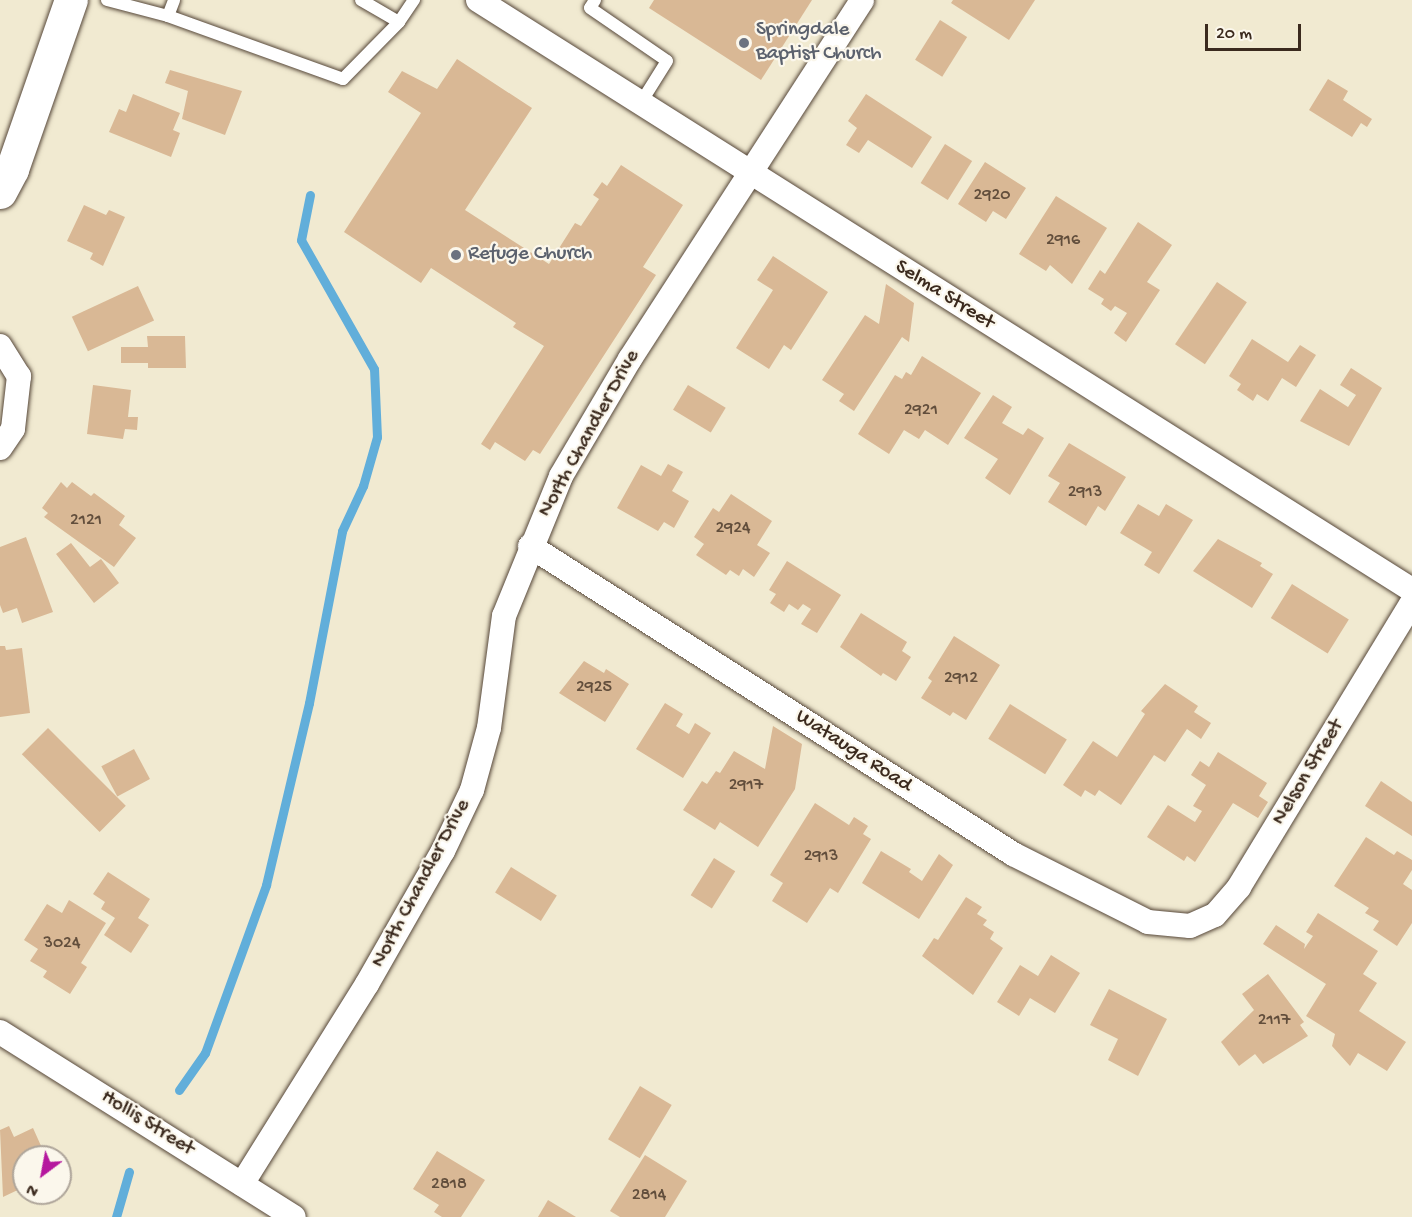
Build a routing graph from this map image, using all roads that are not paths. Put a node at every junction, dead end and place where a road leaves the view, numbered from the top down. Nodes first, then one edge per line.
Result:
1 (71, 0) edge
2 (106, 0) edge
3 (174, 0) edge
4 (361, 0) edge
5 (414, 0) edge
6 (478, 0) edge
7 (595, 0) edge
8 (862, 0) edge
9 (168, 16) junction
10 (399, 22) junction
11 (640, 104) junction
12 (748, 174) junction
13 (0, 192) edge
14 (0, 346) edge
15 (0, 448) edge
16 (530, 546) junction
17 (1412, 590) edge
18 (1412, 603) edge
19 (1190, 926) joint
20 (0, 1032) edge
21 (242, 1184) junction
22 (294, 1217) edge

1 - 13 main road
2 - 9 lane
3 - 9 lane
4 - 10 lane
5 - 10 lane
6 - 11 street, Selma Street
7 - 11 lane
8 - 12 street, North Chandler Drive
9 - 10 lane
11 - 12 street, Selma Street
12 - 16 street, North Chandler Drive
12 - 17 street, Selma Street
14 - 15 street
16 - 19 street, Watauga Road
16 - 21 street, North Chandler Drive
18 - 19 street, Nelson Street
20 - 21 street, Hollis Street
21 - 22 street, Hollis Street

